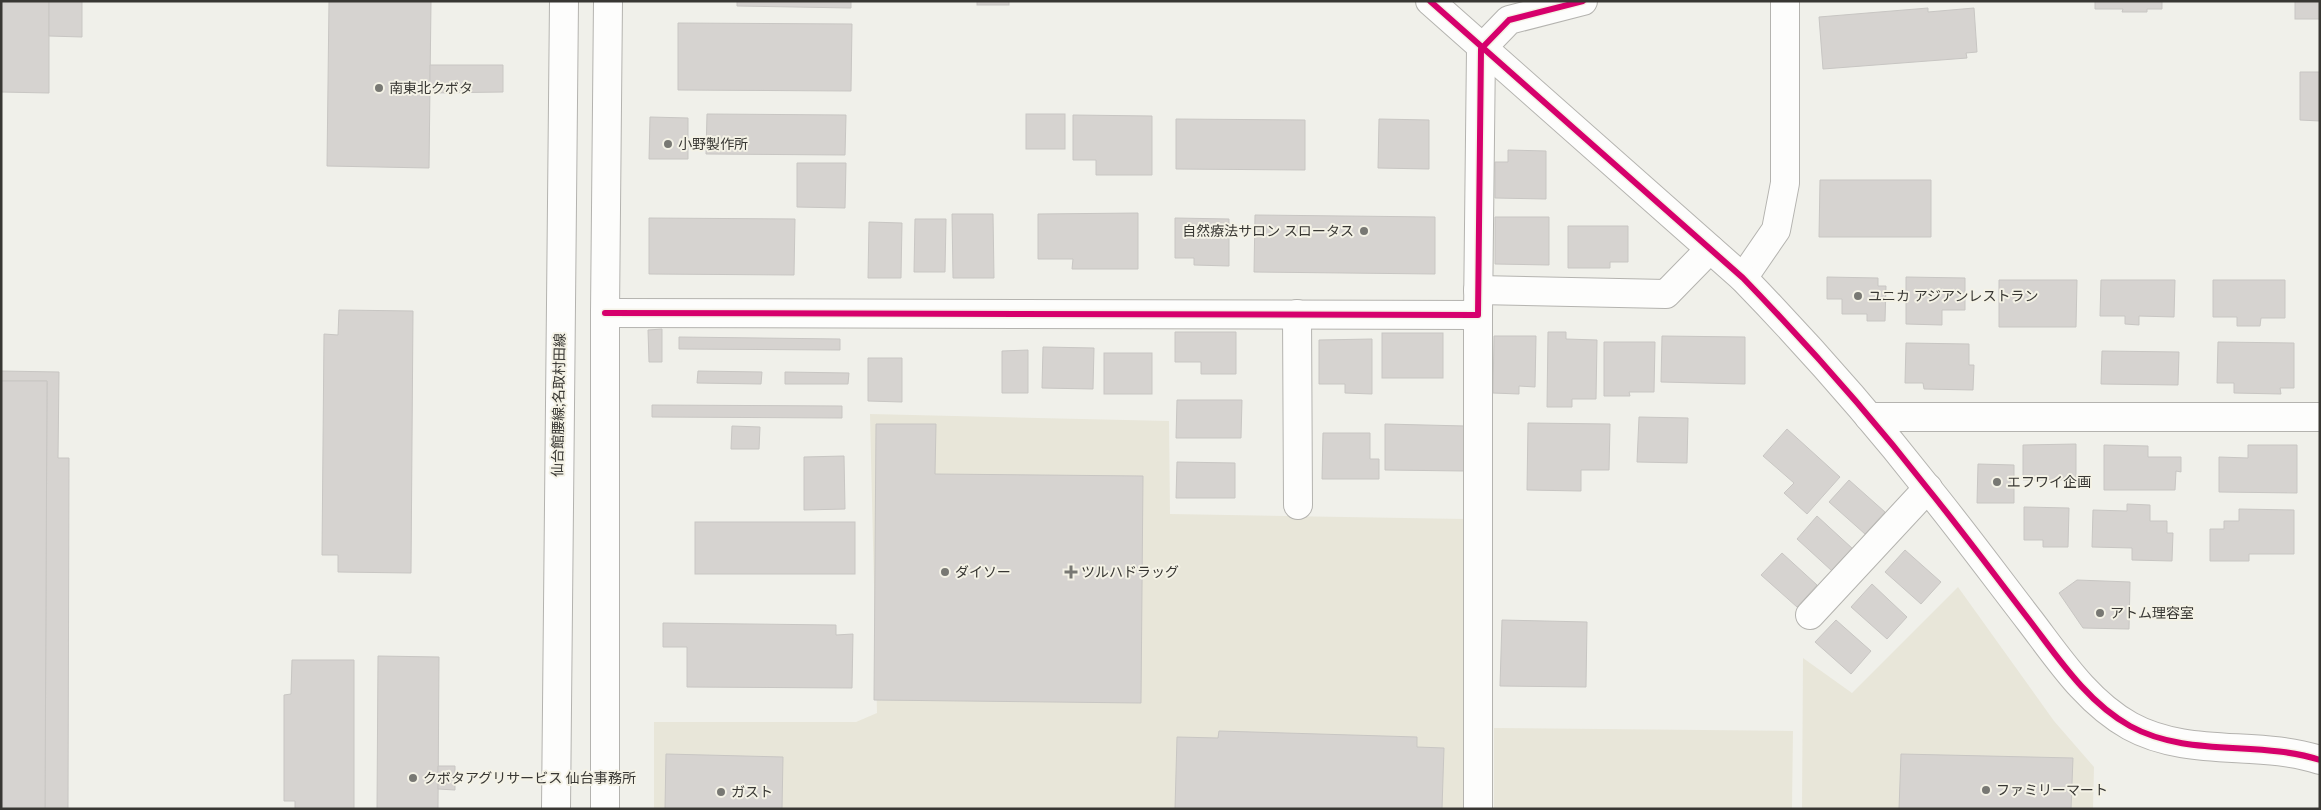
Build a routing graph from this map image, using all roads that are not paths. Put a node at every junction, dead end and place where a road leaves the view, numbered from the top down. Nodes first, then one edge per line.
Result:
1 (564, 1) edge
2 (608, 1) edge
3 (1430, 1) edge
4 (1583, 1) edge
5 (1785, 1) edge
6 (1481, 48) junction
7 (1710, 249) junction
8 (1743, 278) junction
9 (1478, 303) junction
10 (605, 313) junction
11 (1297, 314) junction
12 (1869, 417) junction
13 (2320, 417) edge
14 (1928, 488) junction
15 (1298, 505) dead end
16 (1810, 615) dead end
17 (2320, 760) edge
18 (556, 809) edge
19 (605, 809) edge
20 (1478, 809) edge

1 - 18 street, 仙台館腰線;名取村田線
2 - 10 street
3 - 6 street
4 - 6 street
5 - 8 street
6 - 7 street
6 - 9 street
7 - 8 street
7 - 9 street
8 - 12 street
9 - 11 street
9 - 20 street
10 - 11 street
10 - 19 street
11 - 15 street
12 - 13 street
12 - 14 street
14 - 16 street
14 - 17 street

